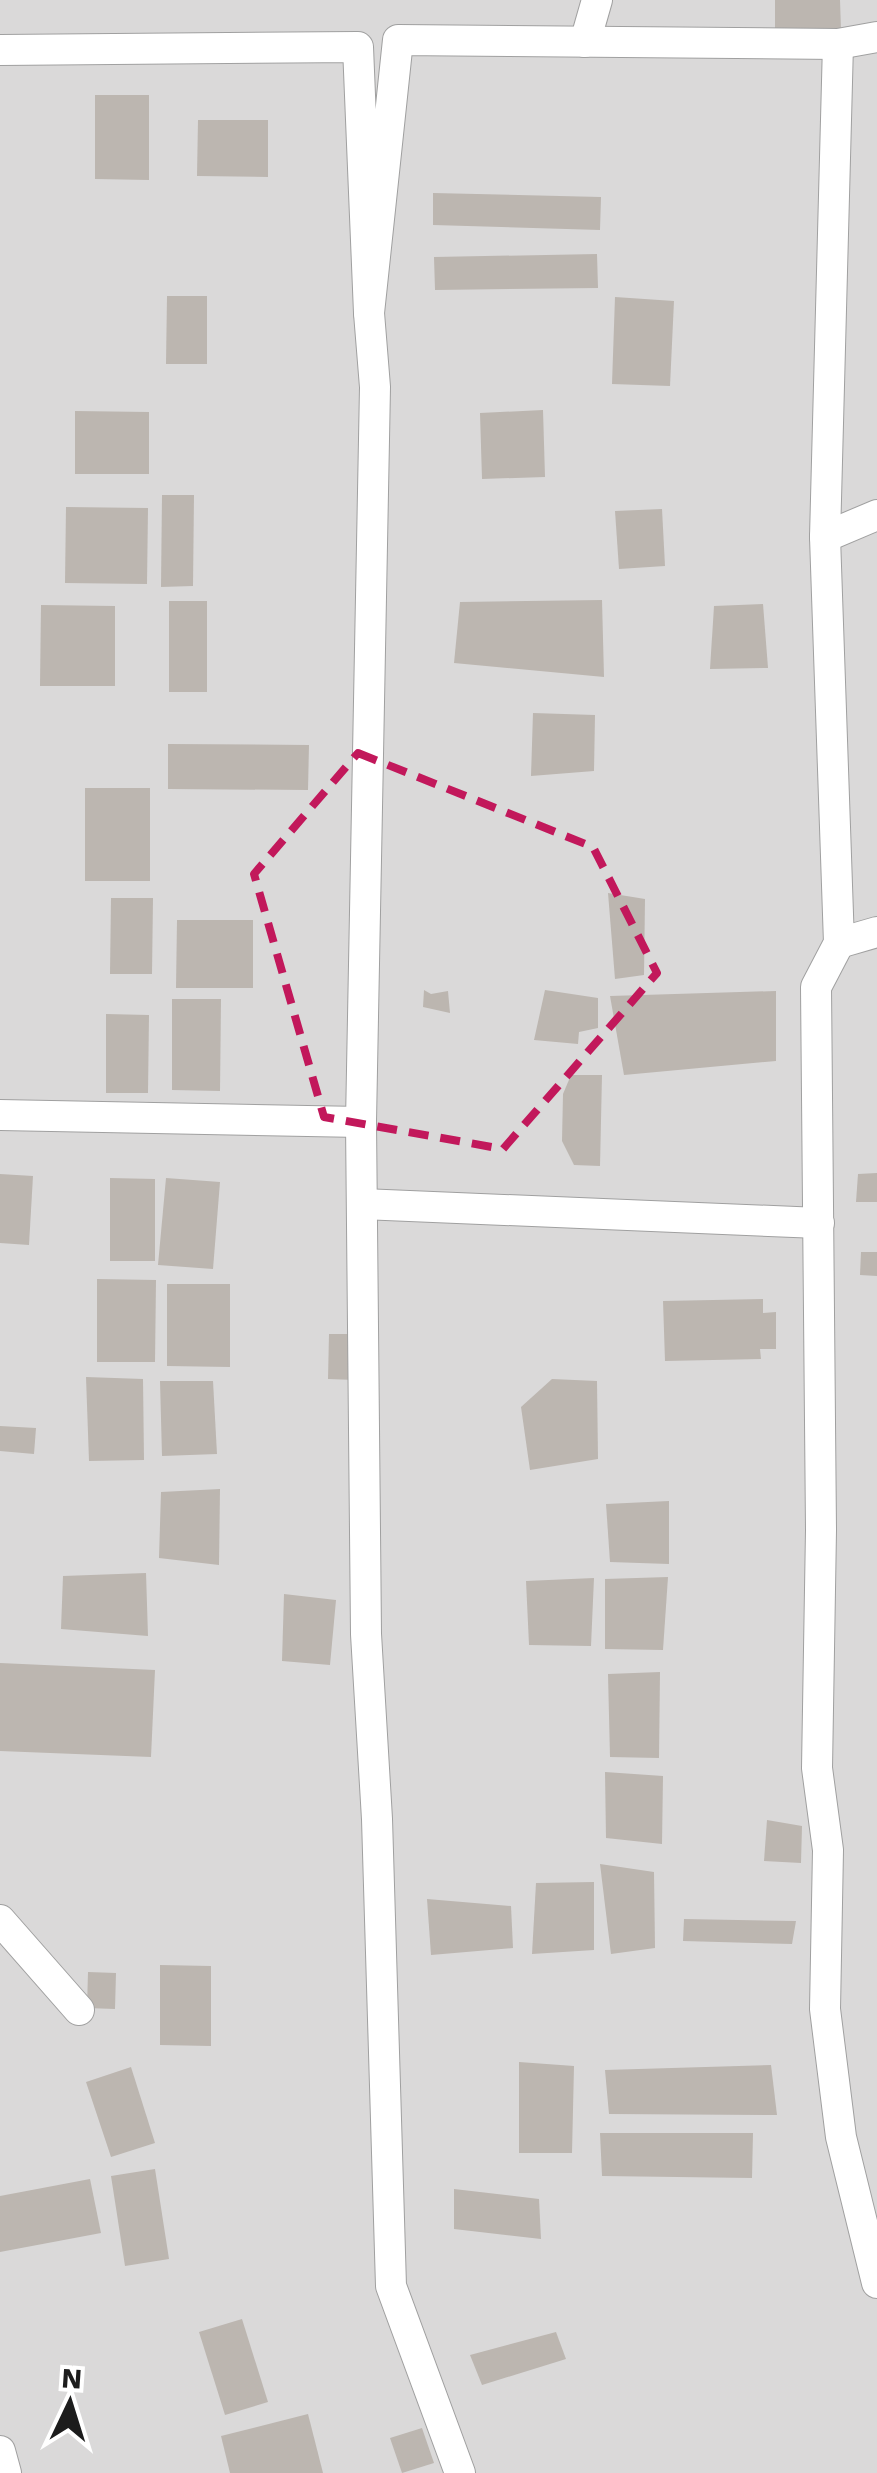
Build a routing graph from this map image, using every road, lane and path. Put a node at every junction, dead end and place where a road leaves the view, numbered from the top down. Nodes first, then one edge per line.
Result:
1 (597, 0) edge
2 (877, 37) edge
3 (585, 42) junction
4 (838, 44) junction
5 (0, 50) edge
6 (368, 313) junction
7 (877, 515) edge
8 (825, 537) junction
9 (877, 932) edge
10 (838, 942) junction
11 (0, 1115) edge
12 (361, 1122) junction
13 (362, 1204) junction
14 (819, 1223) junction
15 (0, 1920) edge
16 (79, 2010) dead end
17 (877, 2283) edge
18 (0, 2452) edge
19 (6, 2473) edge
20 (460, 2473) edge

1 - 3 street
2 - 4 street
3 - 4 street
3 - 6 street
4 - 8 street
5 - 6 street
6 - 12 street
7 - 8 street
8 - 10 street
9 - 10 street
10 - 14 street
11 - 12 street
12 - 13 street
13 - 14 street
13 - 20 street
14 - 17 street
15 - 16 street
18 - 19 street

